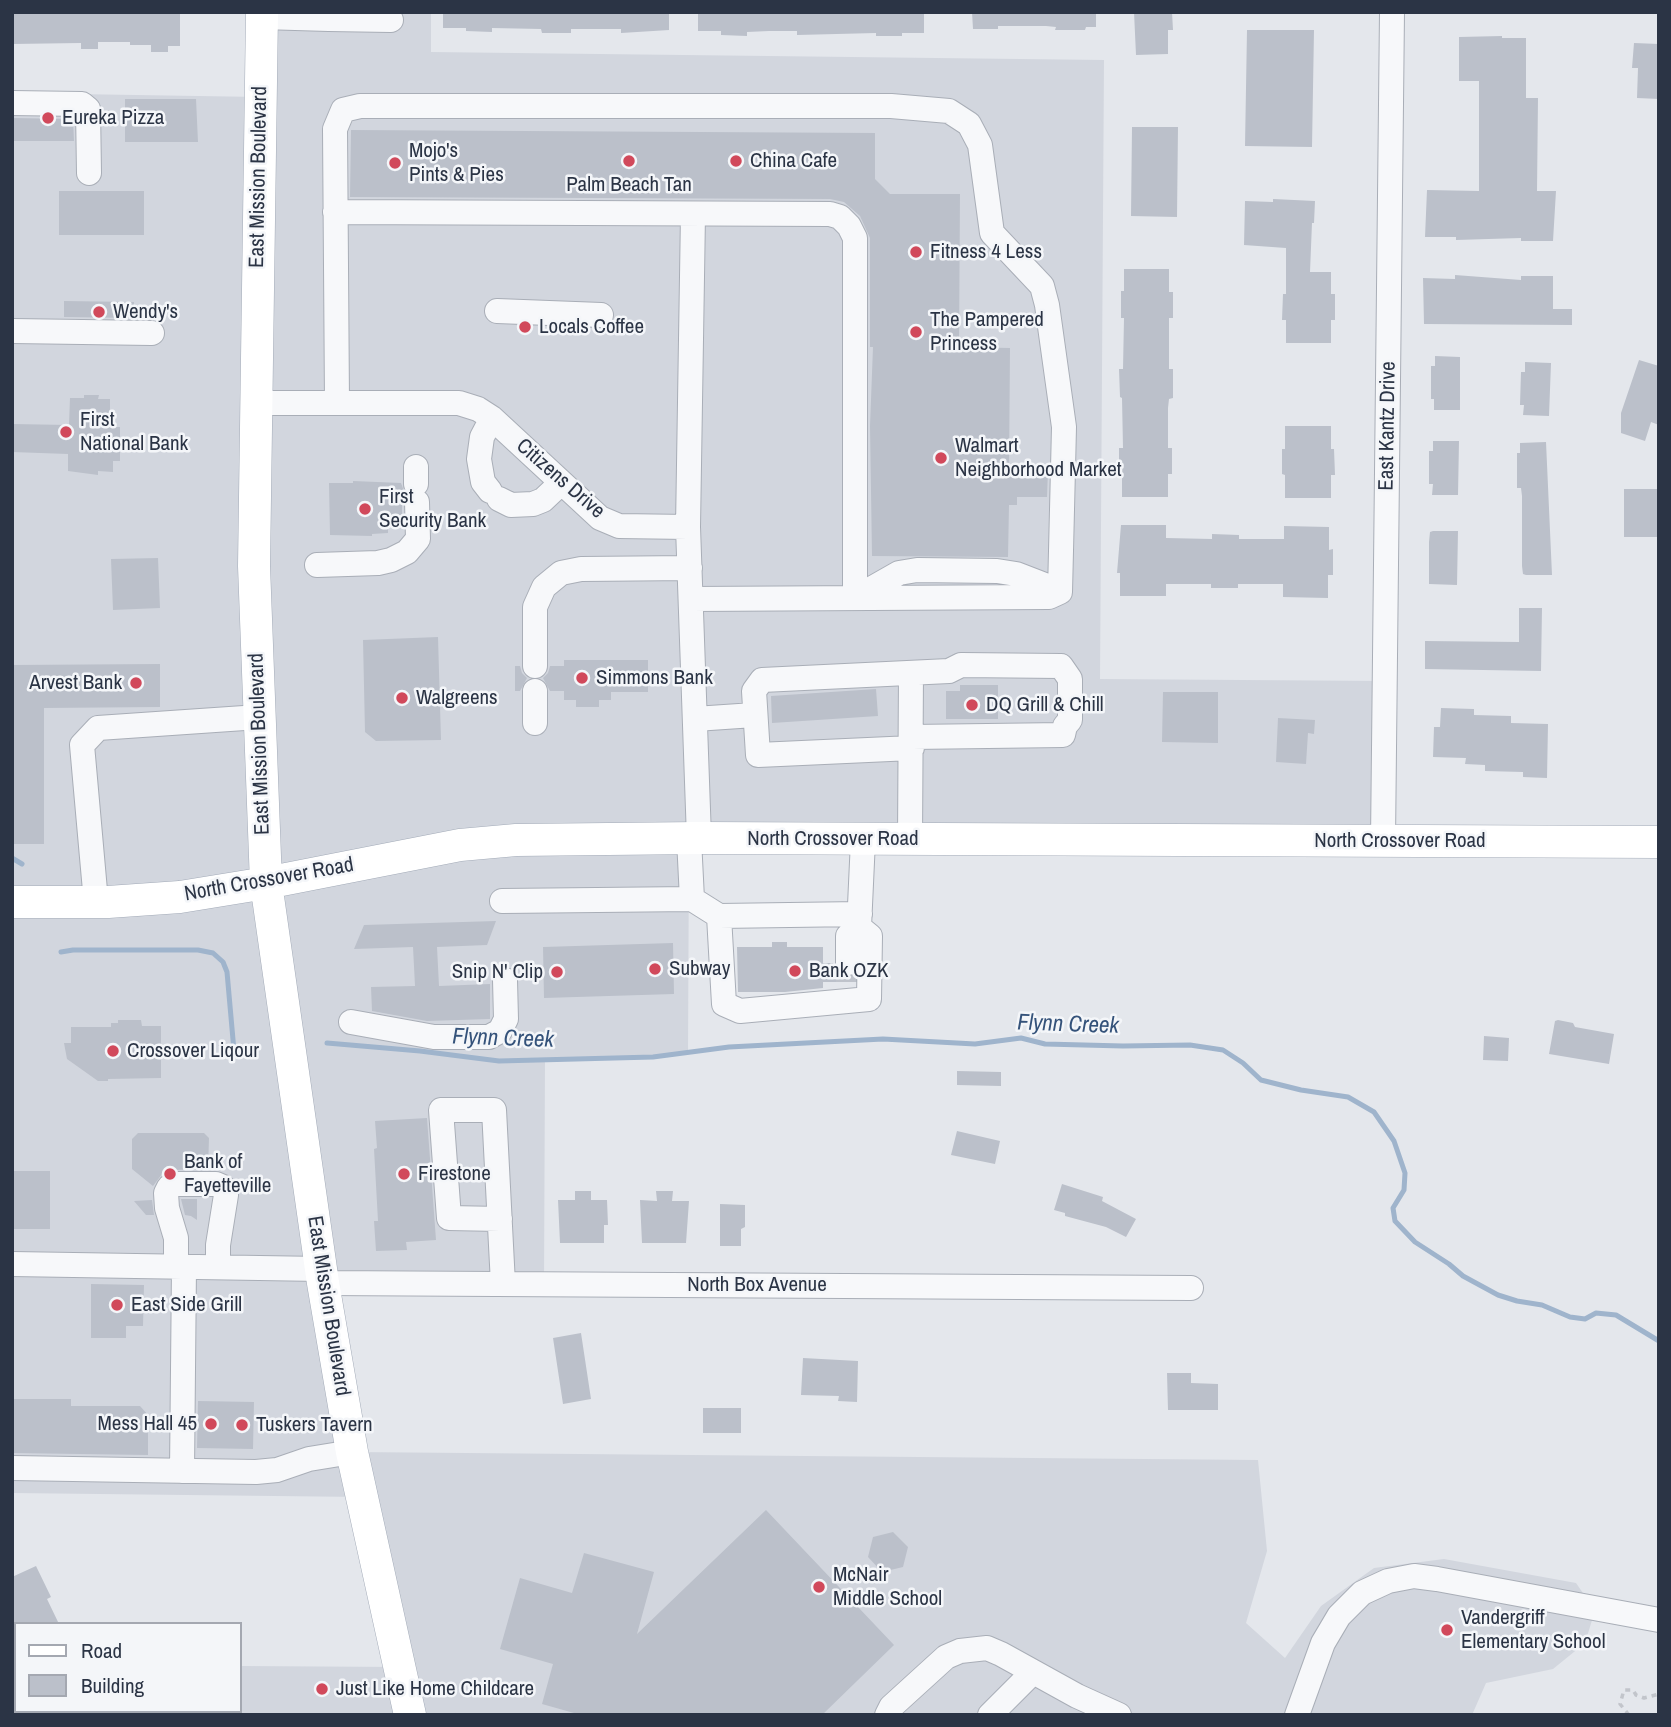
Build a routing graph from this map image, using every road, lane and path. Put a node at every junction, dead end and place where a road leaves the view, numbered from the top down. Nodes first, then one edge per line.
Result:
1 (1392, 12) edge
2 (262, 15) edge
3 (331, 16) edge
4 (391, 20) dead end
5 (12, 103) edge
6 (89, 173) dead end
7 (335, 212) junction
8 (693, 214) junction
9 (497, 311) dead end
10 (601, 323) dead end
11 (12, 331) edge
12 (152, 333) dead end
13 (255, 403) junction
14 (337, 403) junction
15 (492, 418) junction
16 (561, 483) junction
17 (416, 484) dead end
18 (688, 527) junction
19 (317, 565) dead end
20 (690, 568) junction
21 (855, 598) junction
22 (691, 599) junction
23 (911, 673) junction
24 (754, 715) junction
25 (259, 717) junction
26 (695, 719) junction
27 (535, 723) dead end
28 (912, 742) junction
29 (694, 839) junction
30 (863, 840) junction
31 (910, 840) junction
32 (1383, 840) junction
33 (1659, 842) edge
34 (266, 883) junction
35 (692, 899) junction
36 (502, 901) dead end
37 (12, 902) edge
38 (96, 902) junction
39 (719, 916) junction
40 (860, 921) junction
41 (505, 981) dead end
42 (848, 982) junction
43 (351, 1022) dead end
44 (500, 1219) junction
45 (12, 1264) edge
46 (180, 1266) junction
47 (218, 1267) junction
48 (322, 1276) junction
49 (503, 1284) junction
50 (1191, 1288) dead end
51 (352, 1452) junction
52 (12, 1468) edge
53 (182, 1471) junction
54 (1659, 1620) edge
55 (1033, 1672) junction
56 (1659, 1694) edge
57 (410, 1715) edge
58 (887, 1715) edge
59 (990, 1715) edge
60 (1119, 1715) edge
61 (1297, 1715) edge
62 (1629, 1715) edge

1 - 32 street, East Kantz Drive
2 - 3 street
2 - 13 main road, East Mission Boulevard
3 - 4 street
5 - 6 street
7 - 8 street
7 - 14 street
7 - 21 street
8 - 18 street
8 - 21 street
9 - 10 street
11 - 12 street
13 - 14 street, Citizens Drive
13 - 25 main road, East Mission Boulevard
14 - 15 street, Citizens Drive
15 - 16 street, Citizens Drive
15 - 16 street
16 - 18 street, Citizens Drive
17 - 19 street
18 - 20 street
20 - 22 street
20 - 27 street
21 - 22 street
22 - 26 street
23 - 24 street
23 - 28 street
23 - 28 street
24 - 26 street
24 - 28 street
25 - 34 main road, East Mission Boulevard
25 - 38 street
26 - 29 street
28 - 31 street
29 - 30 main road, North Crossover Road
29 - 34 main road, North Crossover Road
29 - 35 street
30 - 31 main road, North Crossover Road
30 - 40 street
31 - 32 main road, North Crossover Road
32 - 33 main road, North Crossover Road
34 - 38 main road, North Crossover Road
34 - 48 main road, East Mission Boulevard
35 - 36 street
35 - 39 street
37 - 38 main road, North Crossover Road
39 - 40 street
39 - 42 street
40 - 42 street
40 - 42 street
41 - 43 street
44 - 44 street
44 - 49 street
45 - 46 street, North Box Avenue
46 - 47 street, North Box Avenue
46 - 47 street
46 - 53 street
47 - 48 street, North Box Avenue
48 - 49 street, North Box Avenue
48 - 51 main road, East Mission Boulevard
49 - 50 street, North Box Avenue
51 - 53 street
51 - 57 main road, East Mission Boulevard
52 - 53 street
54 - 61 street
55 - 58 street
55 - 59 street
55 - 60 street
56 - 62 path

